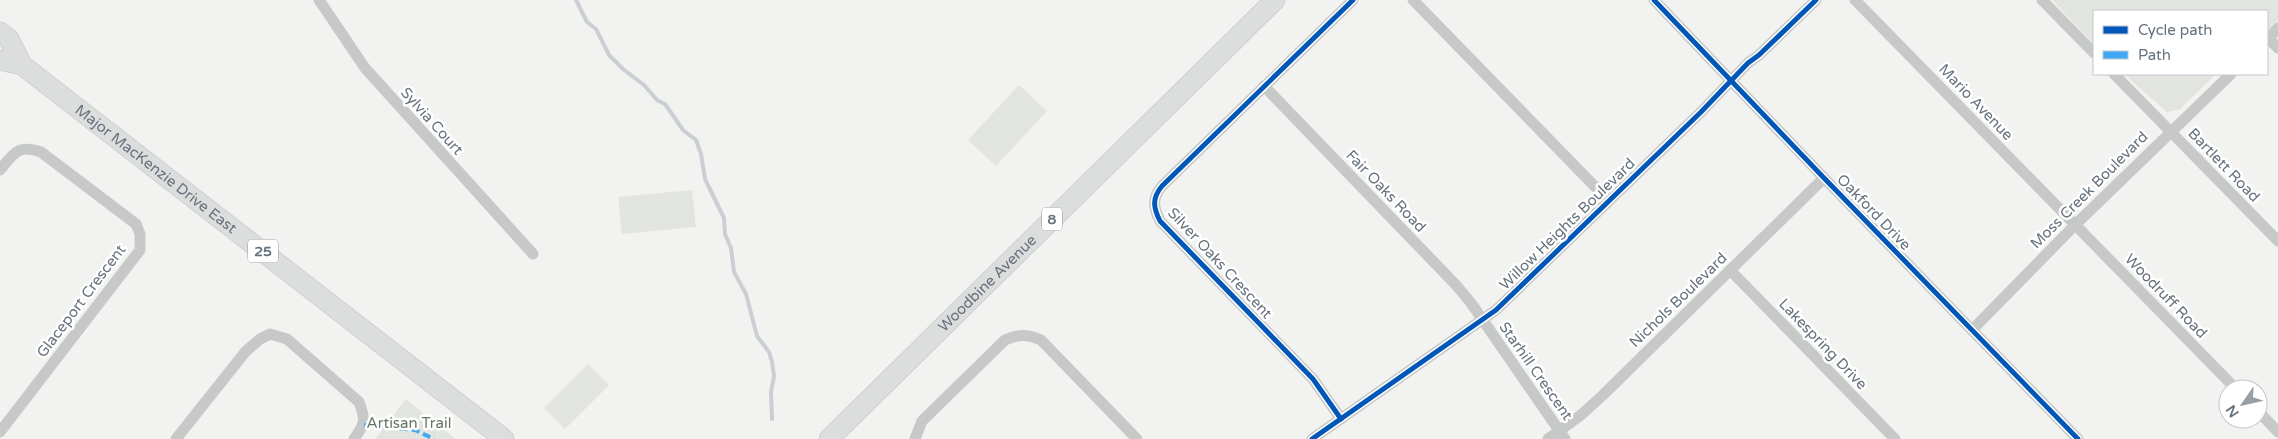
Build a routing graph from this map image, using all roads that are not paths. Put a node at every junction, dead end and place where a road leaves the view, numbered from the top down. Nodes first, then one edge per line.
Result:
1 (319, 0) edge
2 (1276, 0) edge
3 (1353, 0) edge
4 (1413, 0) edge
5 (1654, 0) edge
6 (1816, 0) edge
7 (1855, 0) edge
8 (2042, 0) edge
9 (2278, 28) edge
10 (0, 32) edge
11 (2268, 38) edge
12 (2268, 40) edge
13 (2278, 48) edge
14 (2093, 52) edge
15 (0, 60) edge
16 (22, 64) junction
17 (2115, 75) edge
18 (2230, 75) edge
19 (1730, 80) junction
20 (1264, 86) junction
21 (2170, 131) junction
22 (0, 170) edge
23 (1824, 178) junction
24 (1609, 201) junction
25 (2075, 225) junction
26 (2278, 241) edge
27 (533, 254) dead end
28 (1730, 270) junction
29 (1483, 320) junction
30 (1972, 330) junction
31 (2226, 379) edge
32 (1340, 419) junction
33 (2268, 422) edge
34 (0, 432) edge
35 (2278, 432) edge
36 (1563, 435) edge
37 (176, 439) edge
38 (354, 439) edge
39 (504, 439) edge
40 (828, 439) edge
41 (915, 439) edge
42 (1137, 439) edge
43 (1312, 439) edge
44 (1548, 439) edge
45 (1895, 439) edge
46 (2078, 439) edge

1 - 27 street, Sylvia Court
2 - 40 main road, Woodbine Avenue / 8
3 - 20 street, Silver Oaks Crescent
4 - 24 street
5 - 19 street, Oakford Drive
6 - 19 street, Willow Heights Boulevard
7 - 25 street, Mario Avenue
8 - 14 street
9 - 11 street
10 - 16 main road, Major MacKenzie Drive East / 25
12 - 13 street
15 - 16 main road, Major MacKenzie Drive East / 25
16 - 39 main road, Major MacKenzie Drive East / 25
17 - 21 street, Bartlett Road
18 - 21 street, Moss Creek Boulevard
19 - 23 street, Oakford Drive
19 - 24 street, Willow Heights Boulevard
20 - 29 street, Fair Oaks Road
20 - 32 street, Silver Oaks Crescent
21 - 25 street, Moss Creek Boulevard
21 - 26 street, Bartlett Road
22 - 34 street, Glaceport Crescent
23 - 28 street, Nichols Boulevard
23 - 30 street, Oakford Drive
24 - 29 street, Willow Heights Boulevard
25 - 30 street, Moss Creek Boulevard
25 - 31 street, Woodruff Road
28 - 36 street, Nichols Boulevard
28 - 45 street, Lakespring Drive
29 - 32 street, Willow Heights Boulevard
29 - 36 street, Starhill Crescent
30 - 46 street, Oakford Drive
32 - 43 street, Willow Heights Boulevard
33 - 35 street
36 - 44 street, Nichols Boulevard
37 - 38 street
41 - 42 street

